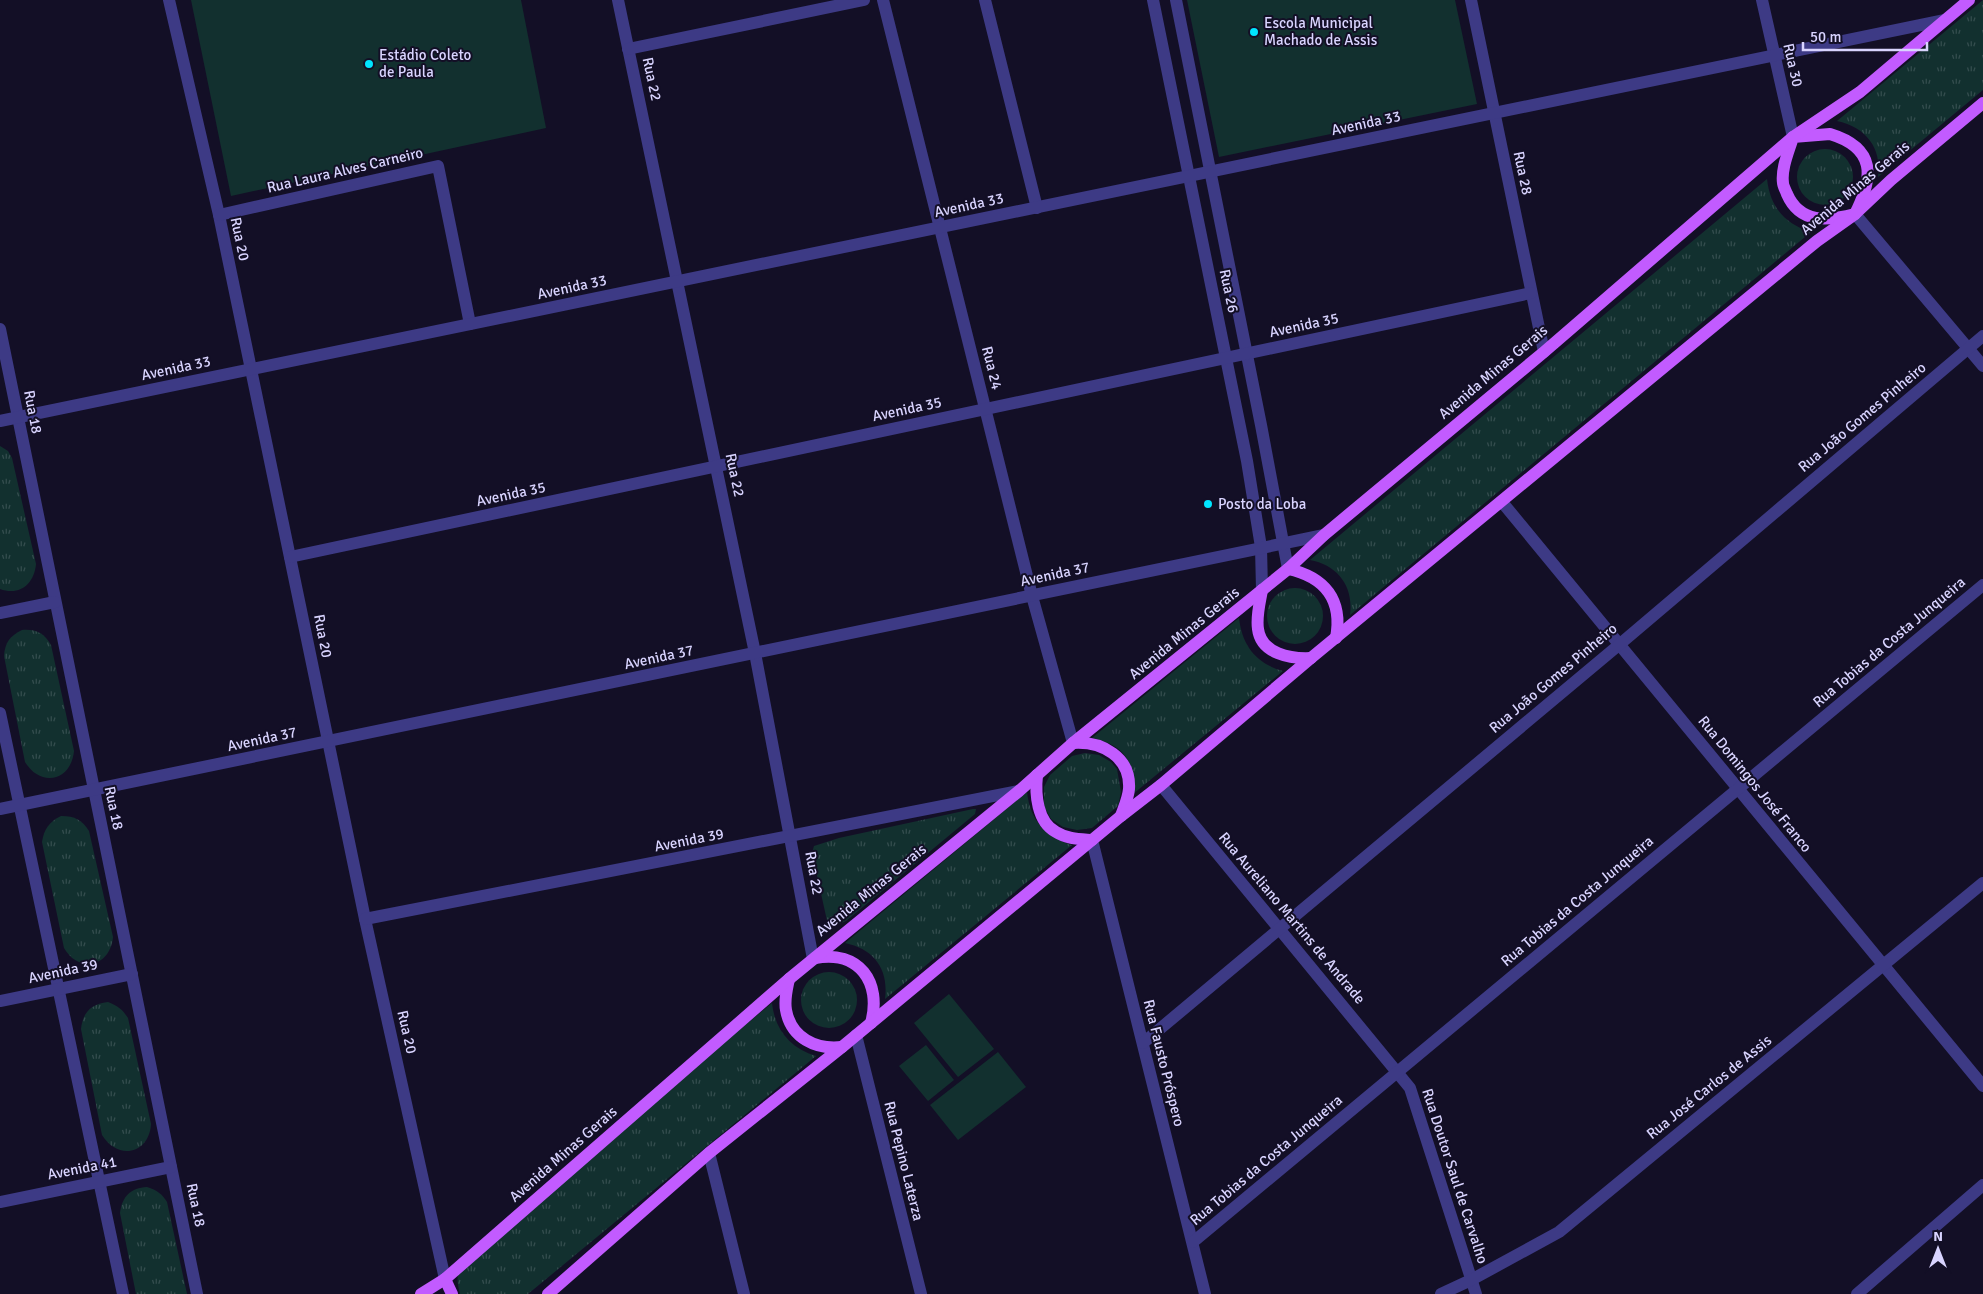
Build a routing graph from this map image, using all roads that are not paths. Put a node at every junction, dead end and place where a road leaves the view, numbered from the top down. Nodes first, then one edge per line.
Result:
1 (169, 0) edge
2 (618, 0) edge
3 (864, 0) edge
4 (883, 0) edge
5 (985, 0) edge
6 (1153, 0) edge
7 (1176, 0) edge
8 (1471, 0) edge
9 (1762, 0) edge
10 (1968, 0) edge
11 (1945, 20) junction
12 (628, 49) junction
13 (1186, 51) junction
14 (1774, 55) junction
15 (1164, 56) junction
16 (1983, 103) edge
17 (1494, 113) junction
18 (1793, 137) junction
19 (1210, 172) junction
20 (1189, 176) junction
21 (1036, 208) junction
22 (1855, 214) junction
23 (219, 215) junction
24 (940, 228) junction
25 (678, 281) junction
26 (1531, 293) junction
27 (470, 324) junction
28 (0, 330) edge
29 (1983, 336) edge
30 (1969, 348) junction
31 (1544, 352) junction
32 (1247, 354) junction
33 (1226, 358) junction
34 (1983, 366) edge
35 (251, 369) junction
36 (985, 409) junction
37 (18, 418) junction
38 (0, 421) edge
39 (1267, 456) junction
40 (1247, 461) junction
41 (716, 467) junction
42 (1502, 502) junction
43 (1324, 535) junction
44 (1284, 543) junction
45 (1261, 547) junction
46 (290, 557) junction
47 (1288, 569) junction
48 (1983, 585) edge
49 (1262, 590) junction
50 (1032, 596) junction
51 (55, 602) junction
52 (0, 613) edge
53 (1336, 638) junction
54 (1620, 644) junction
55 (755, 653) junction
56 (1311, 658) junction
57 (0, 713) edge
58 (328, 742) junction
59 (1073, 742) junction
60 (1037, 774) junction
61 (1161, 786) junction
62 (1738, 789) junction
63 (94, 790) junction
64 (1019, 791) junction
65 (20, 805) junction
66 (0, 810) edge
67 (1121, 816) junction
68 (791, 836) junction
69 (1092, 840) junction
70 (1983, 883) edge
71 (365, 919) junction
72 (1279, 929) junction
73 (813, 959) junction
74 (1883, 965) junction
75 (132, 974) junction
76 (789, 979) junction
77 (58, 989) junction
78 (0, 1001) edge
79 (871, 1023) junction
80 (856, 1035) junction
81 (1143, 1043) junction
82 (842, 1047) junction
83 (1398, 1072) junction
84 (1983, 1086) edge
85 (709, 1153) junction
86 (171, 1167) junction
87 (100, 1182) junction
88 (1983, 1185) edge
89 (0, 1202) edge
90 (1192, 1242) junction
91 (445, 1279) junction
92 (1471, 1280) junction
93 (550, 1293) edge
94 (123, 1294) edge
95 (197, 1294) edge
96 (422, 1294) edge
97 (452, 1294) edge
98 (744, 1294) edge
99 (921, 1294) edge
100 (1206, 1294) edge
101 (1441, 1294) edge
102 (1476, 1294) edge
103 (1857, 1294) edge

1 - 23 street, Rua 20
2 - 12 street, Rua 22
3 - 12 street
4 - 24 street, Rua 24
5 - 21 street
6 - 15 street, Rua 26
7 - 13 street, Rua 26
8 - 17 street, Rua 28
9 - 14 street, Rua 30
10 - 11 main road, Avenida Minas Gerais
11 - 14 street, Avenida 33
11 - 18 main road, Avenida Minas Gerais
12 - 25 street, Rua 22
13 - 15 street
13 - 19 street, Rua 26
14 - 17 street, Avenida 33
14 - 18 street, Rua 30
15 - 20 street, Rua 26
16 - 22 main road, Avenida Minas Gerais
17 - 19 street, Avenida 33
17 - 26 street, Rua 28
18 - 22 main road
18 - 22 main road
18 - 31 main road, Avenida Minas Gerais
19 - 20 street, Avenida 33
19 - 32 street, Rua 26
20 - 21 street, Avenida 33
20 - 33 street, Rua 26
21 - 24 street, Avenida 33
22 - 30 street
22 - 42 main road, Avenida Minas Gerais
23 - 27 street, Rua Laura Alves Carneiro
23 - 35 street, Rua 20
24 - 25 street, Avenida 33
24 - 36 street, Rua 24
25 - 27 street, Avenida 33
25 - 41 street, Rua 22
26 - 31 street, Rua 28
26 - 32 street, Avenida 35
27 - 35 street, Avenida 33
28 - 37 street, Rua 18
29 - 30 street, Rua João Gomes Pinheiro
30 - 34 street
30 - 54 street, Rua João Gomes Pinheiro
31 - 43 main road, Avenida Minas Gerais
32 - 33 street, Avenida 35
32 - 39 street, Rua 26
33 - 36 street, Avenida 35
33 - 40 street, Rua 26
35 - 37 street, Avenida 33
35 - 46 street, Rua 20
36 - 41 street, Avenida 35
36 - 50 street, Rua 24
37 - 38 street, Avenida 33
37 - 51 street, Rua 18
39 - 40 street
39 - 44 street, Rua 26
40 - 45 street, Rua 26
41 - 46 street, Avenida 35
41 - 55 street, Rua 22
42 - 53 main road, Avenida Minas Gerais
42 - 54 street, Rua Domingos José Franco
43 - 44 street, Avenida 37
43 - 47 main road, Avenida Minas Gerais
44 - 45 street, Avenida 37
44 - 47 street, Rua 26
45 - 49 street, Rua 26
45 - 50 street, Avenida 37
46 - 58 street, Rua 20
47 - 49 main road, Avenida Minas Gerais
47 - 53 main road
48 - 62 street, Rua Tobias da Costa Junqueira
49 - 56 main road
49 - 59 main road, Avenida Minas Gerais
50 - 55 street, Avenida 37
50 - 59 street, Rua 24
51 - 52 street
51 - 63 street, Rua 18
53 - 56 main road, Avenida Minas Gerais
54 - 62 street, Rua Domingos José Franco
54 - 72 street, Rua João Gomes Pinheiro
55 - 58 street, Avenida 37
55 - 68 street, Rua 22
56 - 61 main road, Avenida Minas Gerais
57 - 65 street
58 - 63 street, Avenida 37
58 - 71 street, Rua 20
59 - 60 main road, Avenida Minas Gerais
59 - 67 main road
60 - 64 main road, Avenida Minas Gerais
60 - 69 main road
61 - 67 main road, Avenida Minas Gerais
61 - 72 street, Rua Aureliano Martins de Andrade
62 - 74 street, Rua Domingos José Franco
62 - 83 street, Rua Tobias da Costa Junqueira
63 - 65 street, Avenida 37
63 - 75 street, Rua 18
64 - 68 street, Avenida 39
64 - 73 main road, Avenida Minas Gerais
65 - 66 street, Avenida 37
65 - 77 street
67 - 69 main road, Avenida Minas Gerais
68 - 71 street, Avenida 39
68 - 73 street, Rua 22
69 - 79 main road, Avenida Minas Gerais
69 - 81 street, Rua Fausto Próspero
70 - 74 street, Rua José Carlos de Assis
71 - 91 street, Rua 20
72 - 81 street, Rua João Gomes Pinheiro
72 - 83 street, Rua Aureliano Martins de Andrade
73 - 76 main road, Avenida Minas Gerais
73 - 79 main road
74 - 84 street, Rua Domingos José Franco
74 - 92 street, Rua José Carlos de Assis
75 - 77 street, Avenida 39
75 - 86 street, Rua 18
76 - 82 main road
76 - 91 main road, Avenida Minas Gerais
77 - 78 street, Avenida 39
77 - 87 street
79 - 80 main road, Avenida Minas Gerais
80 - 82 main road, Avenida Minas Gerais
80 - 99 street, Rua Pepino Laterza
81 - 90 street, Rua Fausto Próspero
82 - 85 main road, Avenida Minas Gerais
83 - 90 street, Rua Tobias da Costa Junqueira
83 - 92 street, Rua Doutor Saul de Carvalho
85 - 93 main road, Avenida Minas Gerais
85 - 98 street
86 - 87 street, Avenida 41
86 - 95 street, Rua 18
87 - 89 street, Avenida 41
87 - 94 street
88 - 103 street
90 - 100 street, Rua Fausto Próspero
91 - 96 main road, Avenida Minas Gerais
91 - 97 main road
92 - 101 street, Rua José Carlos de Assis
92 - 102 street, Rua Doutor Saul de Carvalho

